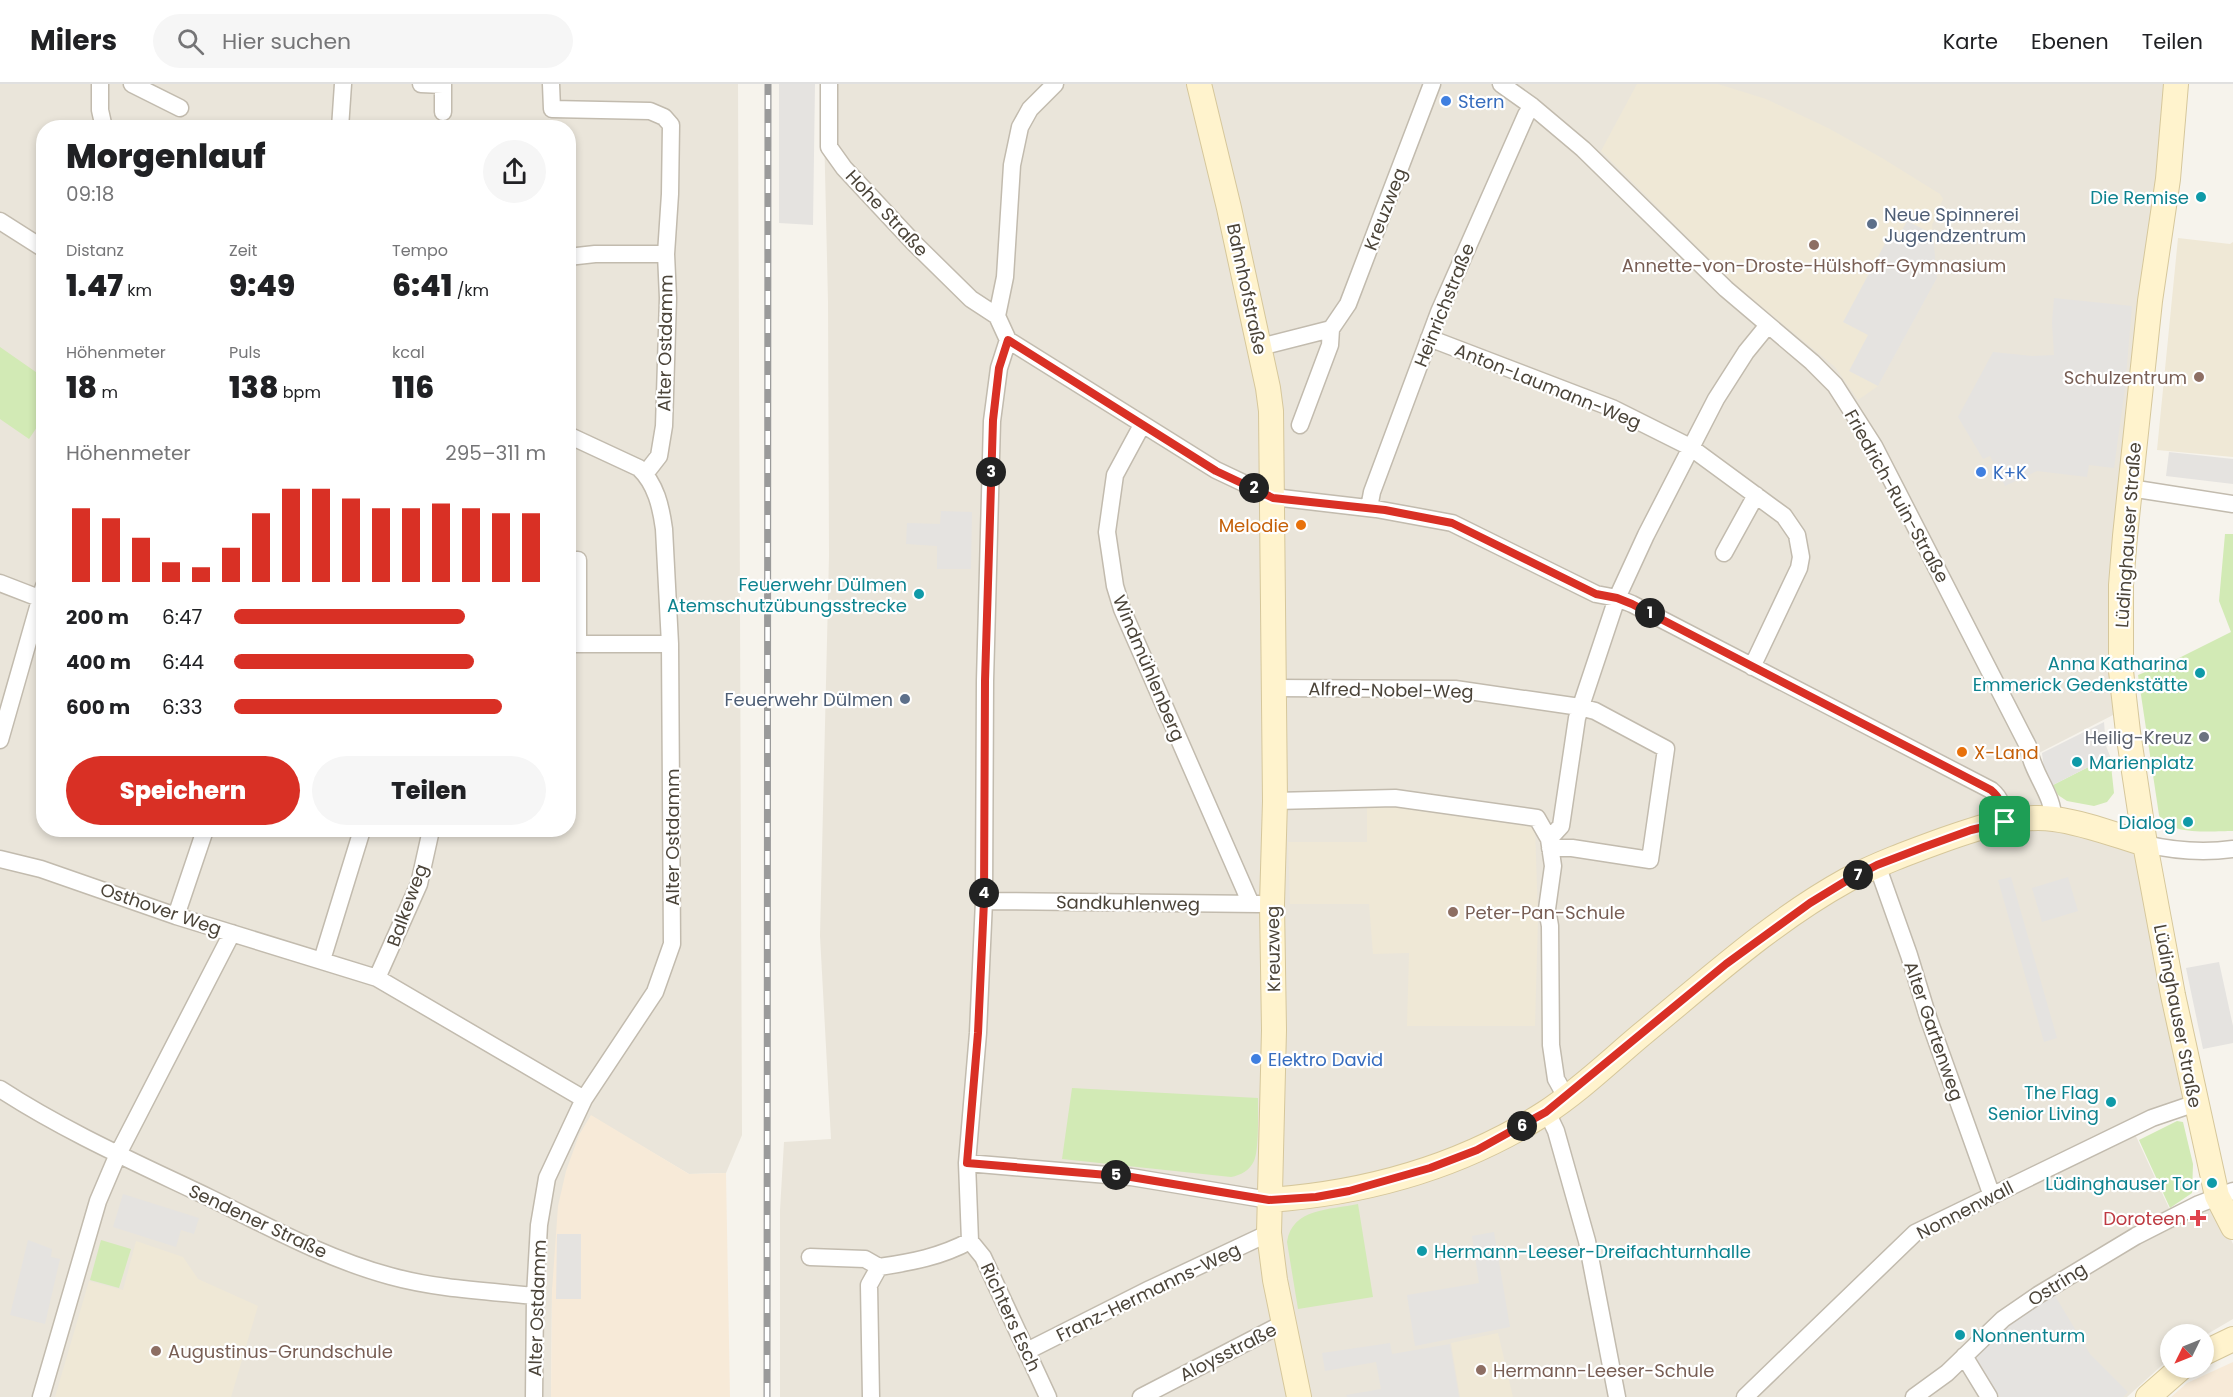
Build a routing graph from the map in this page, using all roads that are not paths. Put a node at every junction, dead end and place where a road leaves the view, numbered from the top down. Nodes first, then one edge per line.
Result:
1 (100, 84) edge
2 (132, 84) edge
3 (343, 84) edge
4 (421, 84) edge
5 (551, 84) edge
6 (829, 84) edge
7 (1055, 84) edge
8 (1199, 84) edge
9 (1432, 84) edge
10 (1501, 84) edge
11 (2176, 84) edge
12 (443, 85) edge
13 (1532, 106) junction
14 (180, 108) dead end
15 (443, 112) dead end
16 (102, 120) edge
17 (341, 120) edge
18 (0, 221) edge
19 (36, 244) edge
20 (666, 254) junction
21 (576, 256) edge
22 (997, 316) junction
23 (1768, 325) junction
24 (1331, 329) junction
25 (1429, 338) junction
26 (1008, 340) junction
27 (1260, 347) junction
28 (1142, 425) junction
29 (1300, 425) dead end
30 (576, 439) edge
31 (1690, 447) junction
32 (645, 474) junction
33 (2130, 488) junction
34 (1756, 495) junction
35 (1273, 498) junction
36 (2233, 504) edge
37 (1370, 508) junction
38 (1724, 553) dead end
39 (0, 583) edge
40 (36, 593) edge
41 (1617, 598) junction
42 (36, 616) edge
43 (576, 644) edge
44 (670, 644) junction
45 (1752, 667) junction
46 (1273, 688) junction
47 (1580, 706) junction
48 (0, 740) edge
49 (1275, 801) junction
50 (2053, 819) junction
51 (2005, 822) junction
52 (203, 837) edge
53 (360, 837) edge
54 (429, 837) edge
55 (1550, 844) junction
56 (2145, 844) junction
57 (2233, 849) edge
58 (0, 859) edge
59 (1877, 865) junction
60 (984, 901) junction
61 (1261, 904) junction
62 (176, 916) junction
63 (232, 933) junction
64 (322, 960) junction
65 (378, 978) junction
66 (0, 1089) edge
67 (1566, 1097) junction
68 (584, 1099) junction
69 (2196, 1103) junction
70 (1546, 1112) junction
71 (118, 1154) junction
72 (967, 1163) junction
73 (2225, 1194) edge
74 (1992, 1196) junction
75 (1269, 1200) junction
76 (2233, 1227) edge
77 (1269, 1233) junction
78 (970, 1240) junction
79 (810, 1257) dead end
80 (879, 1267) junction
81 (535, 1296) junction
82 (1284, 1323) junction
83 (2233, 1339) edge
84 (2214, 1348) edge
85 (1027, 1352) junction
86 (1964, 1356) junction
87 (2170, 1378) edge
88 (41, 1397) edge
89 (534, 1397) edge
90 (871, 1397) edge
91 (1048, 1397) edge
92 (1141, 1397) edge
93 (1299, 1397) edge
94 (1617, 1397) edge
95 (1745, 1397) edge
96 (1914, 1397) edge
97 (1989, 1397) edge
98 (2148, 1397) edge

1 - 16 street
2 - 14 street
3 - 17 street
4 - 12 street
5 - 20 street, Alter Ostdamm
6 - 22 street, Hohe Straße
7 - 22 street
8 - 27 street, Bahnhofstraße
9 - 24 street, Kreuzweg
10 - 13 street, Friedrich-Ruin-Straße
11 - 33 street, Lüdinghauser Straße
12 - 15 street
13 - 23 street, Friedrich-Ruin-Straße
13 - 25 street, Heinrichstraße
18 - 19 street
20 - 21 street, Alter Ostdamm
20 - 32 street, Alter Ostdamm
22 - 26 street
23 - 31 street
23 - 50 street, Friedrich-Ruin-Straße
24 - 27 street
24 - 29 street, Kreuzweg
25 - 31 street, Anton-Laumann-Weg
25 - 37 street, Heinrichstraße
26 - 28 street
26 - 60 street
27 - 35 street, Bahnhofstraße
28 - 35 street
28 - 61 street, Windmühlenberg
30 - 32 street
31 - 34 street, Anton-Laumann-Weg
31 - 41 street
32 - 44 street, Alter Ostdamm
33 - 36 street
33 - 56 street, Lüdinghauser Straße
34 - 38 street
34 - 45 street, Anton-Laumann-Weg
35 - 37 street
35 - 46 street, Kreuzweg
37 - 41 street
39 - 40 street
41 - 45 street
41 - 47 street
42 - 48 street
43 - 44 street
44 - 68 street, Alter Ostdamm
45 - 51 street
46 - 47 street, Alfred-Nobel-Weg
46 - 49 street, Kreuzweg
47 - 55 street
47 - 55 street, Alfred-Nobel-Weg
49 - 55 street
49 - 61 street, Kreuzweg
50 - 51 street
50 - 56 street
51 - 59 street
52 - 62 street
53 - 64 street
54 - 65 street, Balkeweg
55 - 67 street
56 - 57 street
56 - 69 street, Lüdinghauser Straße
58 - 62 street, Osthover Weg
59 - 67 street
59 - 74 street, Alter Gartenweg
60 - 61 street, Sandkuhlenweg
60 - 72 street
61 - 75 street, Kreuzweg
62 - 63 street, Osthover Weg
63 - 64 street, Osthover Weg
63 - 71 street
64 - 65 street, Osthover Weg
65 - 68 street, Osthover Weg
66 - 71 street, Sendener Straße
67 - 70 street
68 - 81 street, Alter Ostdamm
69 - 73 street, Lüdinghauser Straße
69 - 74 street, Nonnenwall
70 - 75 street
70 - 94 street
71 - 81 street, Sendener Straße
71 - 88 street
72 - 75 street
72 - 78 street
73 - 76 street, Lüdinghauser Straße
73 - 86 street, Ostring
74 - 95 street, Nonnenwall
75 - 77 street, Kreuzweg
77 - 82 street, Kreuzweg
77 - 85 street, Franz-Hermanns-Weg
78 - 80 street
78 - 85 street, Richters Esch
79 - 80 street
80 - 90 street
81 - 89 street, Alter Ostdamm
82 - 92 street, Aloysstraße
82 - 93 street, Kreuzweg
83 - 84 street
85 - 91 street, Richters Esch
86 - 96 street, Ostring
86 - 97 street
87 - 98 street

